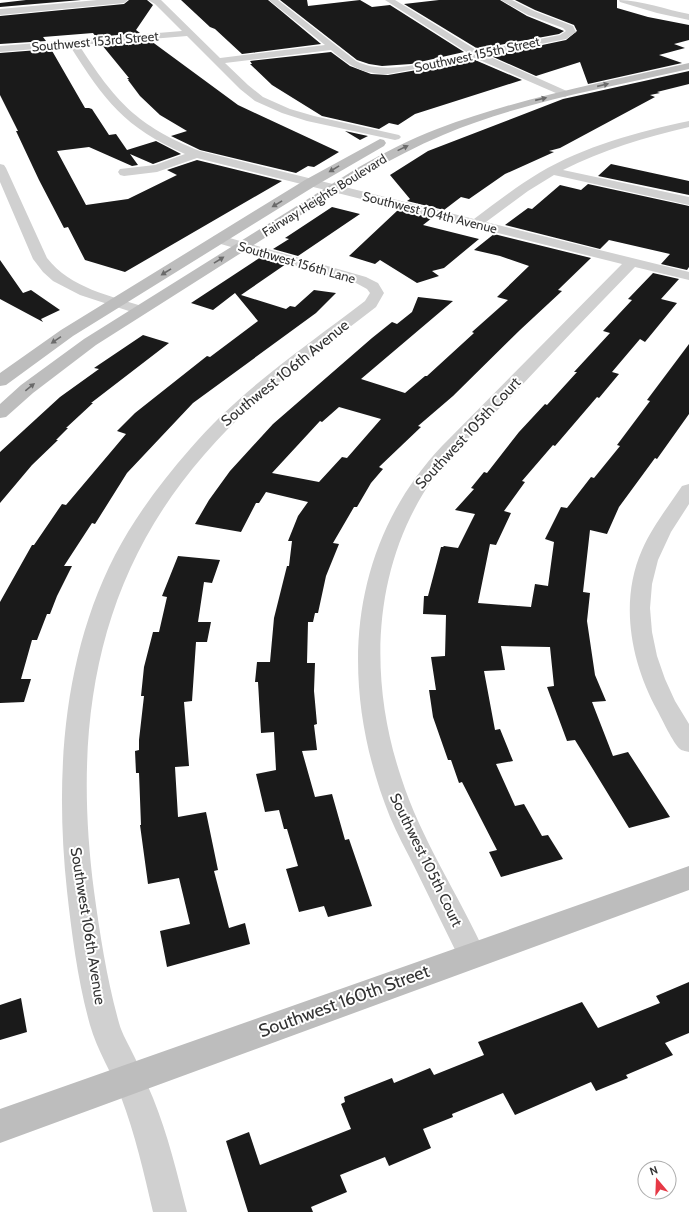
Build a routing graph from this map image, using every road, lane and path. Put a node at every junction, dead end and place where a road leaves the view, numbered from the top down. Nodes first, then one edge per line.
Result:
1 (124, 0) edge
2 (273, 0) edge
3 (389, 0) edge
4 (505, 0) edge
5 (623, 0) edge
6 (155, 1) edge
7 (655, 2) dead end
8 (640, 6) junction
9 (0, 12) edge
10 (689, 17) edge
11 (190, 33) junction
12 (73, 43) junction
13 (334, 47) junction
14 (0, 49) edge
15 (475, 54) junction
16 (689, 56) edge
17 (217, 61) junction
18 (689, 66) edge
19 (551, 88) junction
20 (565, 94) junction
21 (475, 107) dead end
22 (687, 125) edge
23 (407, 131) dead end
24 (394, 137) junction
25 (196, 154) junction
26 (0, 170) edge
27 (552, 171) junction
28 (124, 172) dead end
29 (310, 183) junction
30 (333, 188) junction
31 (689, 201) edge
32 (475, 224) junction
33 (219, 239) junction
34 (242, 246) junction
35 (632, 262) junction
36 (689, 276) edge
37 (373, 286) joint
38 (116, 302) junction
39 (140, 310) junction
40 (0, 381) edge
41 (0, 413) edge
42 (689, 490) edge
43 (689, 743) edge
44 (689, 878) edge
45 (472, 955) junction
46 (129, 1078) junction
47 (0, 1126) edge
48 (170, 1212) edge

1 - 9 street
2 - 13 street, Southwest 155th Street
3 - 15 street
4 - 15 street, Southwest 155th Street
5 - 8 street
6 - 11 street
7 - 8 street
8 - 10 street
11 - 12 street, Southwest 153rd Street
11 - 17 street
12 - 14 street, Southwest 153rd Street
12 - 25 street, Southwest 104th Avenue
13 - 15 street, Southwest 155th Street
13 - 17 street
15 - 19 street
16 - 19 street
17 - 24 street
20 -> 18 street, Fairway Heights Boulevard
19 - 20 street
19 - 21 street
30 -> 20 street, Fairway Heights Boulevard
22 - 27 street
23 - 24 street, Fairway Heights Boulevard
24 -> 29 street, Fairway Heights Boulevard
25 - 28 street
25 - 29 street, Southwest 104th Avenue
26 - 38 street
27 - 31 street
27 - 32 street
29 - 30 street, Southwest 104th Avenue
29 -> 33 street, Fairway Heights Boulevard
30 - 32 street, Southwest 104th Avenue
30 - 34 street, Fairway Heights Boulevard
32 - 35 street, Southwest 104th Avenue
33 - 34 street, Southwest 156th Lane
33 -> 38 street, Fairway Heights Boulevard
34 - 37 street, Southwest 156th Lane
39 -> 34 street, Fairway Heights Boulevard
35 - 36 street, Southwest 104th Avenue
35 - 45 street, Southwest 105th Court
37 - 46 street, Southwest 106th Avenue
38 - 39 street
38 -> 40 street, Fairway Heights Boulevard
41 -> 39 street, Fairway Heights Boulevard
42 - 43 street
44 - 45 street, Southwest 160th Street
45 - 46 street, Southwest 160th Street
46 - 47 street, Southwest 160th Street
46 - 48 street, Southwest 106th Avenue

